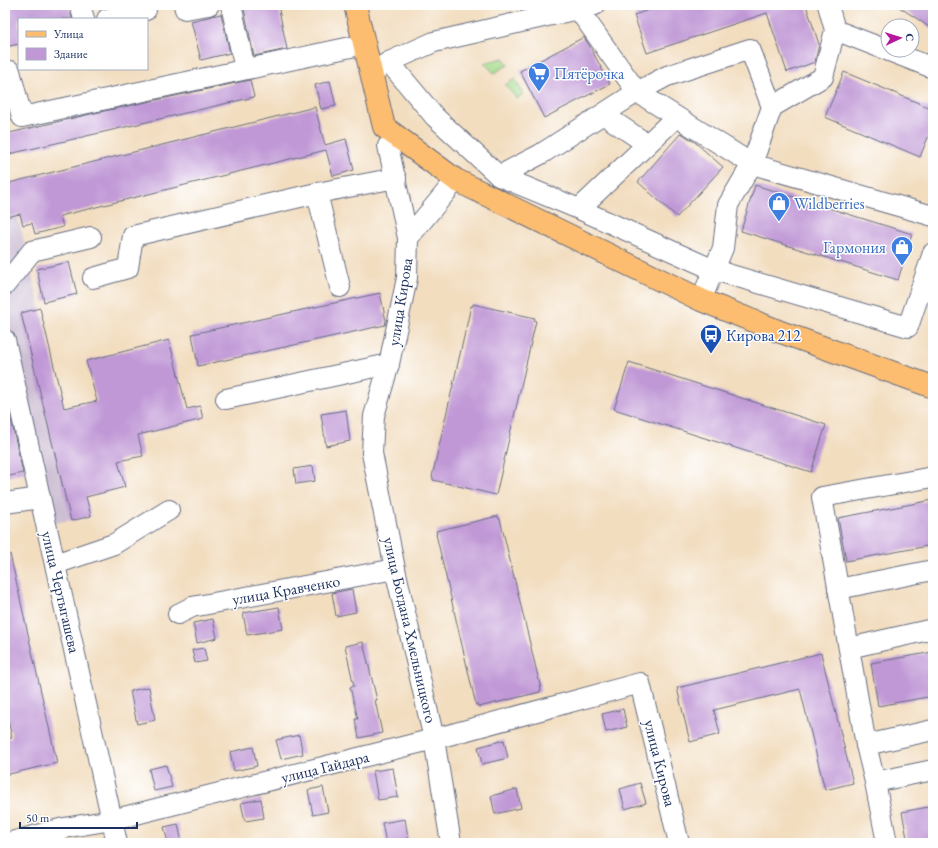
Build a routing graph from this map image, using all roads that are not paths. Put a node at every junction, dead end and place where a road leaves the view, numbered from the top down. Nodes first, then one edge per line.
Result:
1 (80, 5) edge
2 (184, 5) edge
3 (209, 5) edge
4 (231, 5) edge
5 (355, 5) edge
6 (828, 5) edge
7 (586, 7) edge
8 (146, 10) dead end
9 (84, 18) edge
10 (110, 18) edge
11 (835, 30) junction
12 (364, 44) junction
13 (380, 68) junction
14 (933, 68) edge
15 (246, 69) junction
16 (10, 71) dead end
17 (637, 92) junction
18 (772, 107) junction
19 (604, 115) junction
20 (676, 116) junction
21 (386, 136) junction
22 (647, 144) junction
23 (752, 164) junction
24 (499, 176) junction
25 (396, 178) junction
26 (456, 180) junction
27 (317, 193) junction
28 (579, 209) junction
29 (933, 216) edge
30 (91, 237) dead end
31 (408, 238) junction
32 (933, 253) edge
33 (714, 270) junction
34 (93, 278) dead end
35 (5, 285) edge
36 (340, 287) dead end
37 (701, 300) junction
38 (6, 345) edge
39 (390, 364) junction
40 (933, 387) edge
41 (226, 399) dead end
42 (374, 416) joint
43 (933, 477) edge
44 (40, 498) junction
45 (5, 504) edge
46 (169, 510) dead end
47 (55, 564) junction
48 (395, 569) junction
49 (933, 570) edge
50 (838, 589) junction
51 (178, 614) dead end
52 (933, 630) edge
53 (849, 648) junction
54 (640, 683) joint
55 (933, 730) edge
56 (865, 738) junction
57 (434, 739) junction
58 (933, 770) edge
59 (875, 782) junction
60 (112, 820) junction
61 (8, 843) edge
62 (117, 843) edge
63 (451, 843) edge
64 (679, 843) edge
65 (887, 843) edge

1 - 9 street
2 - 3 street
4 - 15 street
5 - 12 main road
6 - 11 street
7 - 13 street
7 - 17 street
8 - 10 street
11 - 14 street
11 - 18 street
12 - 13 main road
12 - 15 street
13 - 21 main road
13 - 24 street
15 - 16 street
17 - 18 street
17 - 19 street
17 - 20 street
18 - 23 street
19 - 22 street
19 - 24 street
20 - 22 street
20 - 23 street
21 - 25 street
21 - 26 main road
22 - 28 street
23 - 29 street
23 - 33 street
24 - 28 street
25 - 27 street
25 - 31 street
26 - 31 street, улица Кирова
26 - 37 main road
27 - 34 street
27 - 36 street
28 - 33 street
30 - 35 street
31 - 39 street, улица Кирова
32 - 33 street
33 - 37 street
37 - 40 main road
38 - 44 street, улица Чертыгашева
39 - 41 street
39 - 42 street, улица Кирова
42 - 48 street, улица Богдана Хмельницкого
43 - 50 street
44 - 45 street
44 - 47 street, улица Чертыгашева
46 - 47 street
47 - 60 street, улица Чертыгашева
48 - 51 street, улица Кравченко
48 - 57 street, улица Богдана Хмельницкого
49 - 50 street
50 - 53 street
52 - 53 street
53 - 56 street
54 - 57 street, улица Гайдара
54 - 64 street, улица Кирова
55 - 56 street
56 - 59 street
57 - 60 street, улица Гайдара
57 - 63 street, улица Богдана Хмельницкого
58 - 59 street
59 - 65 street
60 - 61 street, улица Гайдара
60 - 62 street, улица Чертыгашева

